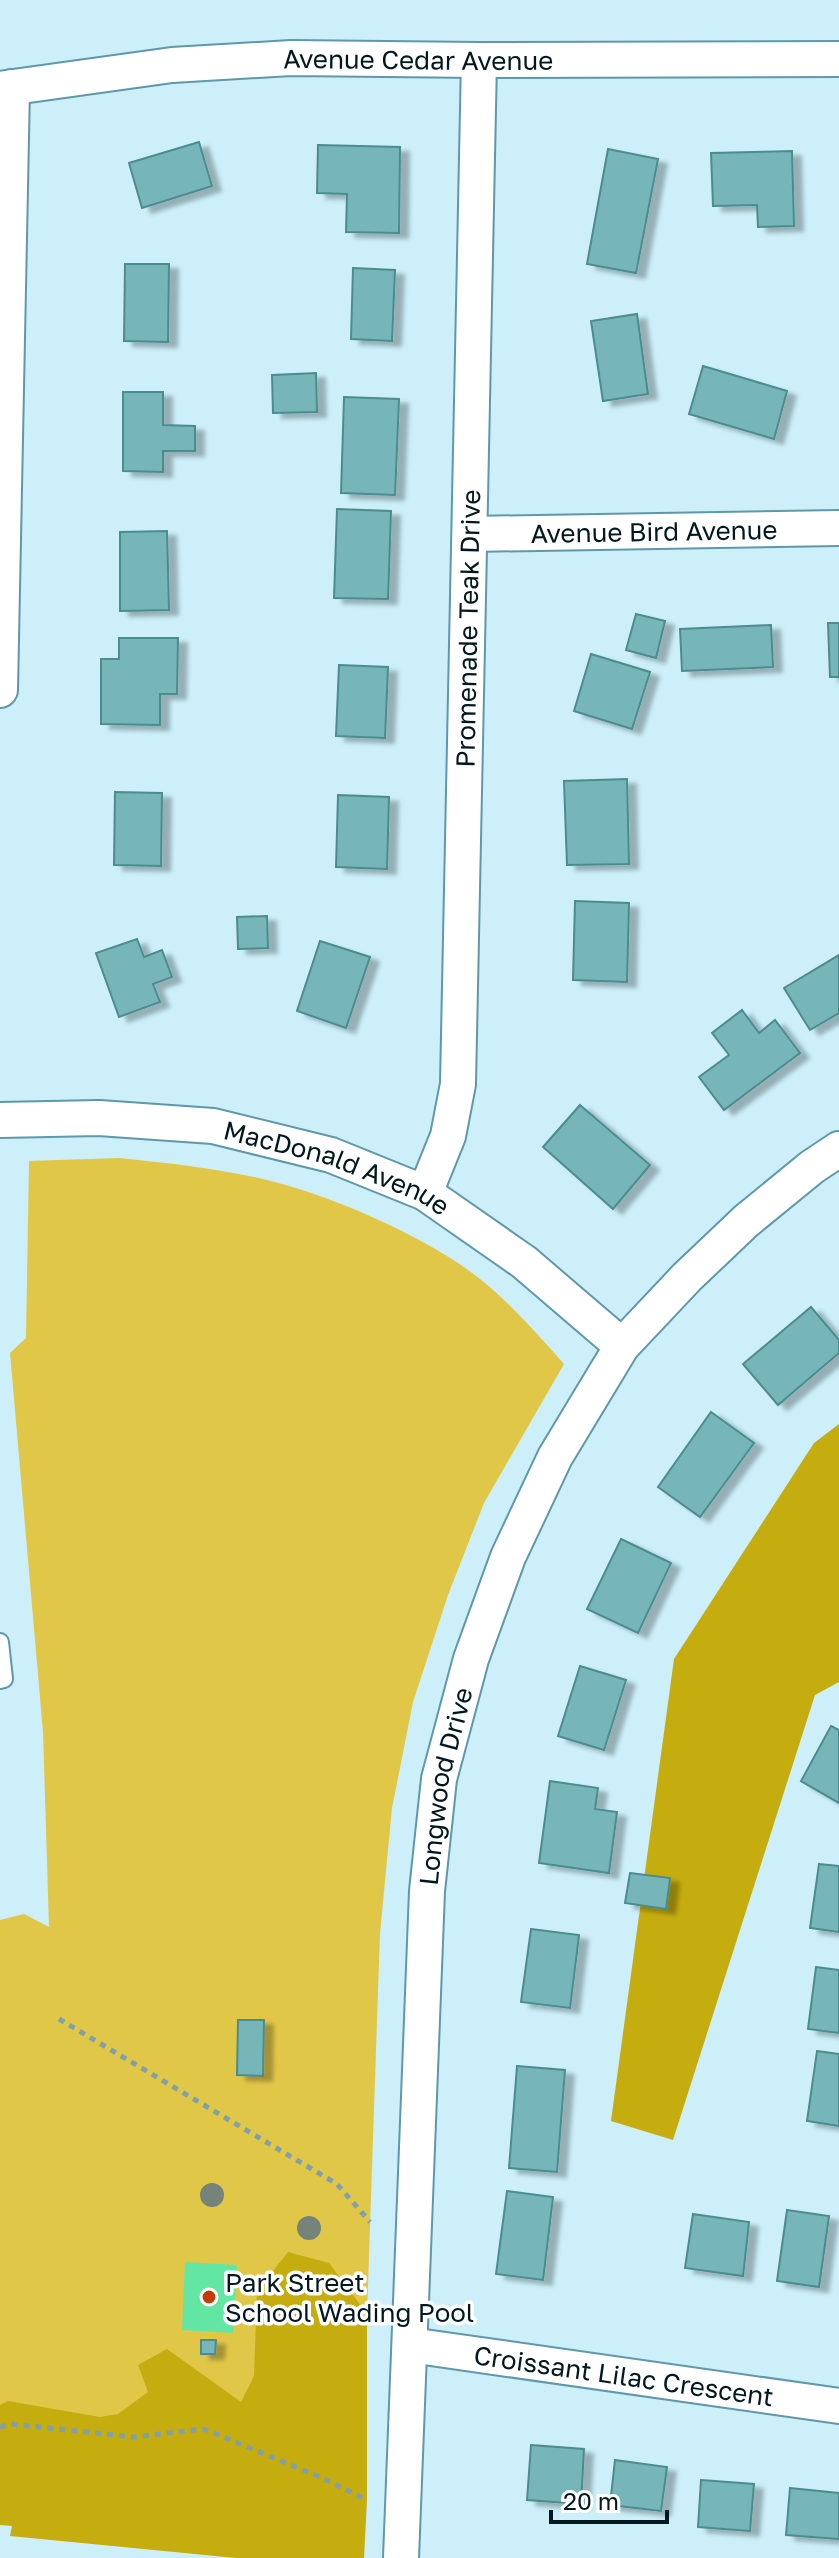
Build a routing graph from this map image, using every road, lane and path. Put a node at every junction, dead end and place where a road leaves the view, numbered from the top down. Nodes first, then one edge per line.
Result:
1 (839, 59) edge
2 (479, 60) junction
3 (6, 88) edge
4 (839, 528) edge
5 (470, 534) junction
6 (1, 619) edge
7 (0, 690) edge
8 (0, 1120) edge
9 (839, 1149) edge
10 (425, 1193) junction
11 (622, 1346) junction
12 (0, 1642) edge
13 (0, 1680) edge
14 (59, 2019) dead end
15 (370, 2222) dead end
16 (410, 2345) junction
17 (839, 2406) edge
18 (0, 2427) edge
19 (367, 2500) dead end
20 (401, 2558) edge

1 - 2 street, Avenue Cedar Avenue
2 - 3 street, Avenue Cedar Avenue
2 - 5 street, Promenade Teak Drive
3 - 6 street
4 - 5 street, Avenue Bird Avenue
5 - 10 street, Promenade Teak Drive
6 - 7 street
8 - 10 street, MacDonald Avenue
9 - 11 street, Longwood Drive
10 - 11 street, MacDonald Avenue
11 - 16 street, Longwood Drive
12 - 13 lane
14 - 15 path
16 - 17 street, Croissant Lilac Crescent
16 - 20 street, Longwood Drive
18 - 19 path

